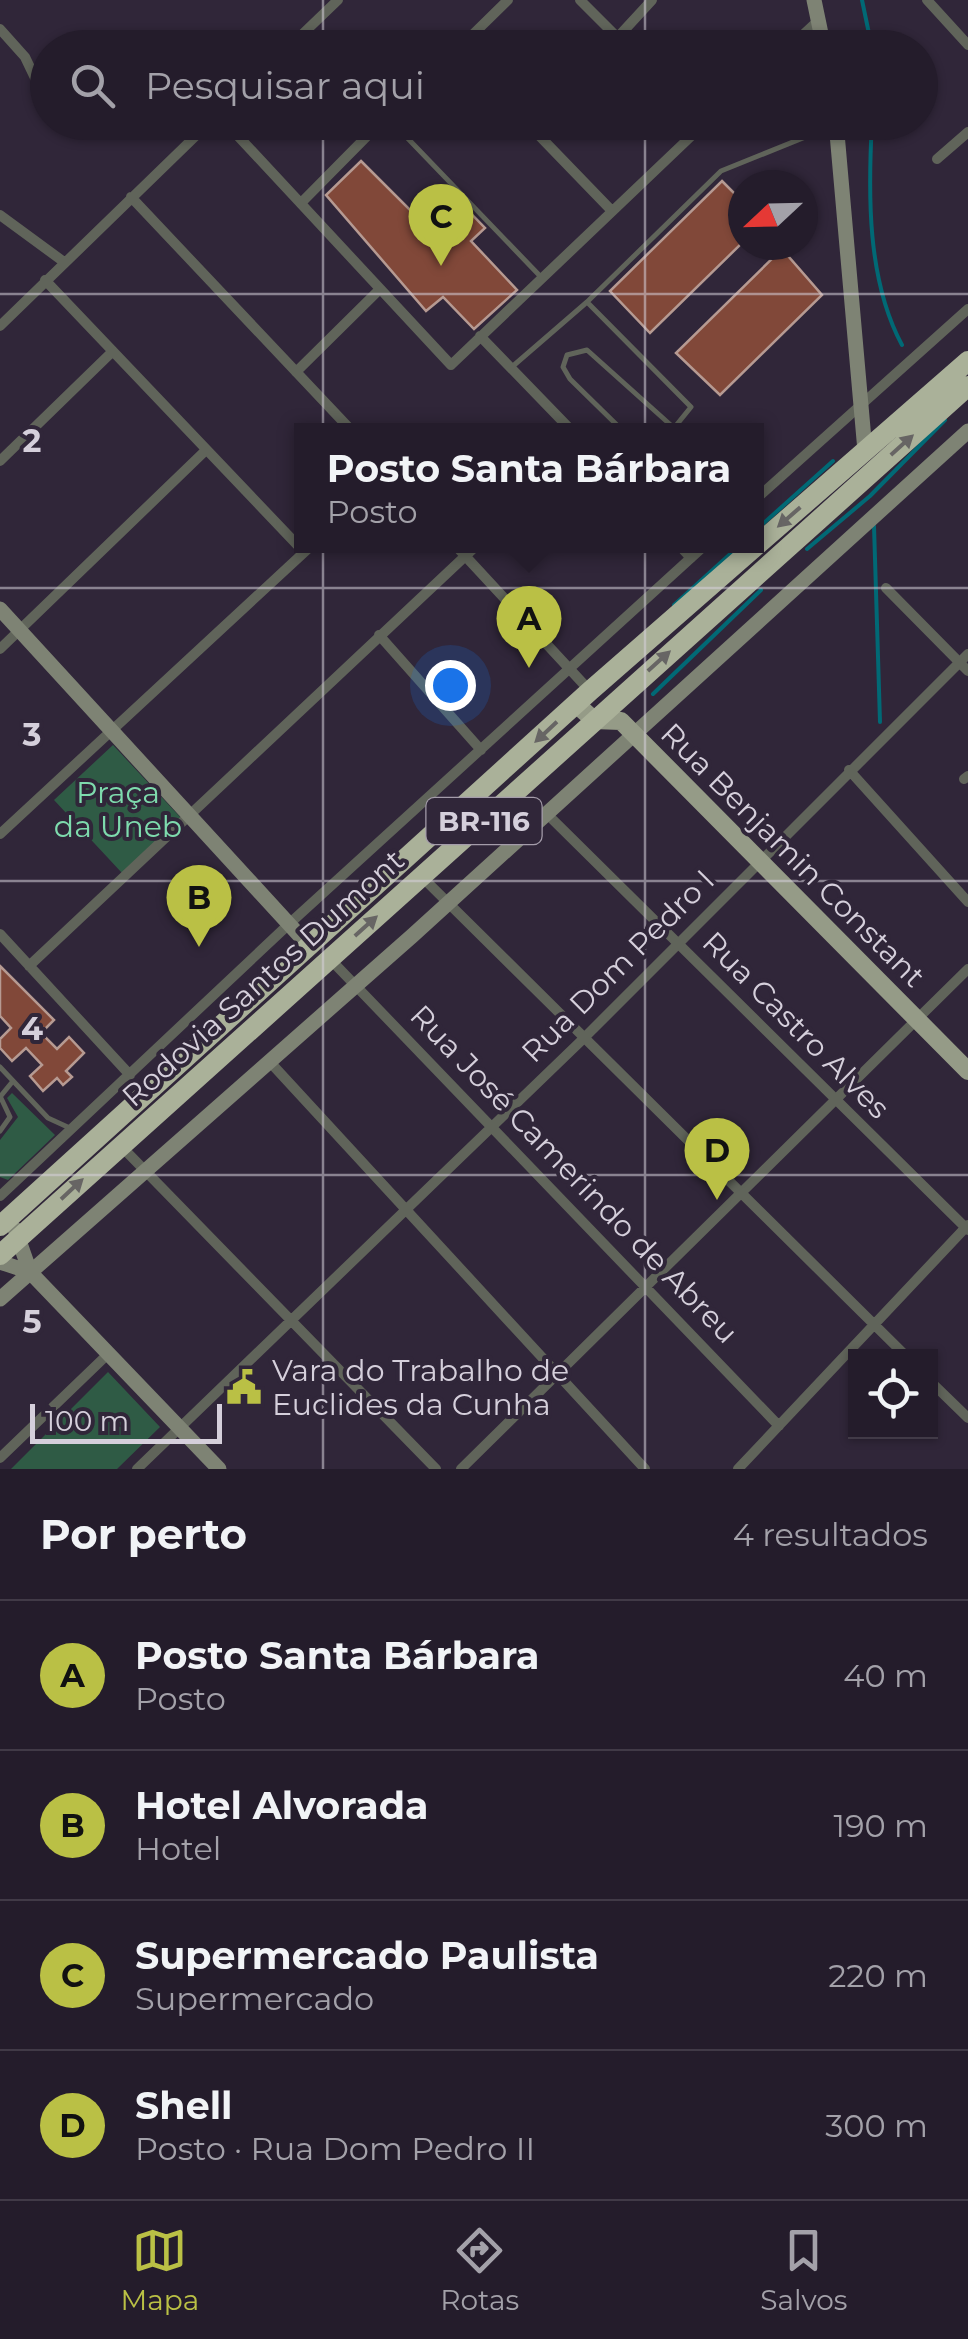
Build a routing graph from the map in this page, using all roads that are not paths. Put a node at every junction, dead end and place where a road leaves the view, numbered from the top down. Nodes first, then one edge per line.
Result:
1 (338, 0) edge
2 (508, 0) edge
3 (580, 0) edge
4 (652, 0) edge
5 (814, 0) edge
6 (935, 3) edge
7 (820, 20) junction
8 (0, 29) edge
9 (307, 30) edge
10 (477, 30) edge
11 (611, 30) edge
12 (624, 30) edge
13 (809, 30) edge
14 (821, 30) edge
15 (968, 45) edge
16 (30, 68) edge
17 (968, 132) edge
18 (191, 140) edge
19 (242, 140) edge
20 (364, 140) edge
21 (409, 140) edge
22 (543, 140) edge
23 (687, 140) edge
24 (795, 140) edge
25 (838, 140) edge
26 (937, 159) dead end
27 (131, 197) junction
28 (301, 203) junction
29 (612, 211) junction
30 (0, 215) edge
31 (64, 262) junction
32 (541, 277) junction
33 (45, 280) junction
34 (380, 289) junction
35 (586, 302) junction
36 (968, 309) edge
37 (0, 326) edge
38 (480, 336) junction
39 (112, 352) junction
40 (968, 360) edge
41 (510, 368) junction
42 (296, 372) junction
43 (968, 386) edge
44 (861, 405) junction
45 (344, 423) edge
46 (563, 423) edge
47 (615, 423) edge
48 (665, 423) edge
49 (678, 423) edge
50 (968, 430) edge
51 (204, 451) junction
52 (865, 451) junction
53 (0, 460) edge
54 (764, 492) edge
55 (294, 537) edge
56 (764, 539) edge
57 (303, 553) edge
58 (463, 553) edge
59 (469, 553) edge
60 (686, 553) edge
61 (696, 553) edge
62 (749, 553) edge
63 (466, 556) junction
64 (691, 558) junction
65 (769, 562) junction
66 (793, 587) junction
67 (886, 588) dead end
68 (0, 609) edge
69 (20, 630) junction
70 (379, 635) junction
71 (0, 650) edge
72 (965, 663) edge
73 (569, 668) junction
74 (591, 691) junction
75 (621, 694) junction
76 (594, 720) junction
77 (627, 726) junction
78 (112, 729) junction
79 (482, 750) junction
80 (849, 770) junction
81 (546, 813) junction
82 (192, 817) junction
83 (0, 834) edge
84 (760, 860) junction
85 (422, 877) junction
86 (968, 902) edge
87 (447, 904) junction
88 (288, 924) junction
89 (0, 934) edge
90 (678, 944) junction
91 (310, 947) junction
92 (330, 959) junction
93 (29, 966) junction
94 (968, 969) edge
95 (355, 986) junction
96 (199, 1009) junction
97 (918, 1020) junction
98 (219, 1029) junction
99 (582, 1040) junction
100 (270, 1061) junction
101 (0, 1066) edge
102 (968, 1071) edge
103 (130, 1075) junction
104 (13, 1080) junction
105 (0, 1097) edge
106 (838, 1102) junction
107 (492, 1125) junction
108 (72, 1129) junction
109 (0, 1131) edge
110 (120, 1145) junction
111 (144, 1170) junction
112 (2, 1191) edge
113 (742, 1195) junction
114 (406, 1208) junction
115 (2, 1219) edge
116 (967, 1228) edge
117 (21, 1236) junction
118 (0, 1259) edge
119 (30, 1272) junction
120 (646, 1288) junction
121 (0, 1299) edge
122 (290, 1322) junction
123 (874, 1326) junction
124 (899, 1349) edge
125 (108, 1354) junction
126 (557, 1374) junction
127 (938, 1389) edge
128 (968, 1418) edge
129 (779, 1426) junction
130 (179, 1428) junction
131 (0, 1458) edge
132 (137, 1469) edge
133 (219, 1469) edge
134 (436, 1469) edge
135 (461, 1469) edge
136 (645, 1469) edge
137 (738, 1469) edge

1 - 9 street
2 - 10 street
3 - 11 street
4 - 12 street
5 - 7 main road
6 - 15 street
7 - 13 street
7 - 14 main road
8 - 16 street
17 - 26 street
18 - 27 street
19 - 28 street
20 - 28 street
21 - 32 lane
22 - 29 street
23 - 29 street
24 - 35 lane
25 - 44 main road
27 - 31 street
27 - 42 street
28 - 34 street
29 - 32 street
30 - 31 street
31 - 33 street
32 - 38 street
33 - 37 street
33 - 39 street
34 - 38 street
34 - 42 street
35 - 41 lane
35 - 49 lane
36 - 44 street
38 - 41 street
39 - 51 street
39 - 53 street
40 - 52 highway, Rodovia Santos Dumont / BR-116
41 - 46 street
42 - 45 street
65 -> 43 highway, Rodovia Santos Dumont / BR-116
44 - 52 main road
44 - 54 street
47 - 48 lane
50 - 66 main road
51 - 55 street
51 - 69 street
52 -> 56 highway, Rodovia Santos Dumont / BR-116
57 - 78 street
58 - 63 street
59 - 63 street
60 - 64 street
61 - 64 street
62 -> 74 highway, Rodovia Santos Dumont / BR-116
63 - 70 street
63 - 73 street
64 - 73 street
65 - 66 main road
75 -> 65 highway, Rodovia Santos Dumont / BR-116
66 - 77 main road
67 - 72 street
68 - 69 main road
69 - 71 street
69 - 78 main road
70 - 79 street
70 - 82 street
72 - 80 street, Rua Dom Pedro I
73 - 74 street
73 - 79 street
74 - 75 main road
74 - 76 main road
74 -> 91 highway, Rodovia Santos Dumont / BR-116
75 - 76 highway, Rodovia Santos Dumont / BR-116
75 - 77 main road, Rua Benjamin Constant
76 - 77 main road, Rua Benjamin Constant
76 - 85 highway, Rodovia Santos Dumont / BR-116
77 - 81 main road
77 - 84 main road, Rua Benjamin Constant
78 - 82 main road
78 - 83 street
79 - 88 street
80 - 84 street, Rua Dom Pedro I
80 - 86 street
81 - 87 main road
81 - 90 street, Rua Castro Alves
82 - 88 main road
82 - 93 street
84 - 90 street, Rua Dom Pedro I
84 - 97 main road, Rua Benjamin Constant
85 - 87 street
92 -> 85 highway, Rodovia Santos Dumont / BR-116
87 - 95 main road
87 - 99 street
88 - 91 main road
88 - 96 street
89 - 93 street
90 - 99 street, Rua Dom Pedro I
90 - 106 street, Rua Castro Alves
91 - 98 highway, Rodovia Santos Dumont / BR-116
92 - 95 street, Rua José Camerindo de Abreu
92 - 110 highway, Rodovia Santos Dumont / BR-116
93 - 103 street
94 - 97 street
95 - 100 main road
95 - 107 street, Rua José Camerindo de Abreu
96 - 98 street
96 - 103 street
97 - 102 main road, Rua Benjamin Constant
97 - 106 street
98 - 115 highway, Rodovia Santos Dumont / BR-116
99 - 107 street, Rua Dom Pedro I
99 - 113 street
100 - 111 main road
100 - 114 street
101 - 104 lane
103 - 108 street
104 - 105 lane
104 - 108 lane
105 - 109 lane
106 - 113 street
106 - 116 street, Rua Castro Alves
107 - 114 street, Rua Dom Pedro I
107 - 120 street, Rua José Camerindo de Abreu
108 - 112 street
110 - 111 street
117 -> 110 highway, Rodovia Santos Dumont / BR-116
111 - 119 main road
111 - 122 street
113 - 120 street
113 - 123 street
114 - 122 street, Rua Dom Pedro I
114 - 126 street
115 - 117 main road
116 - 123 street
117 - 118 highway, Rodovia Santos Dumont / BR-116
117 - 119 main road
118 - 119 main road
119 - 121 main road
119 - 125 main road
120 - 126 street
120 - 129 street, Rua José Camerindo de Abreu
122 - 130 street, Rua Dom Pedro I
122 - 134 street
123 - 124 street
123 - 129 street
125 - 130 main road
125 - 131 street
126 - 135 street
126 - 136 street
127 - 128 street
129 - 137 street
130 - 132 street, Rua Dom Pedro I
130 - 133 main road

